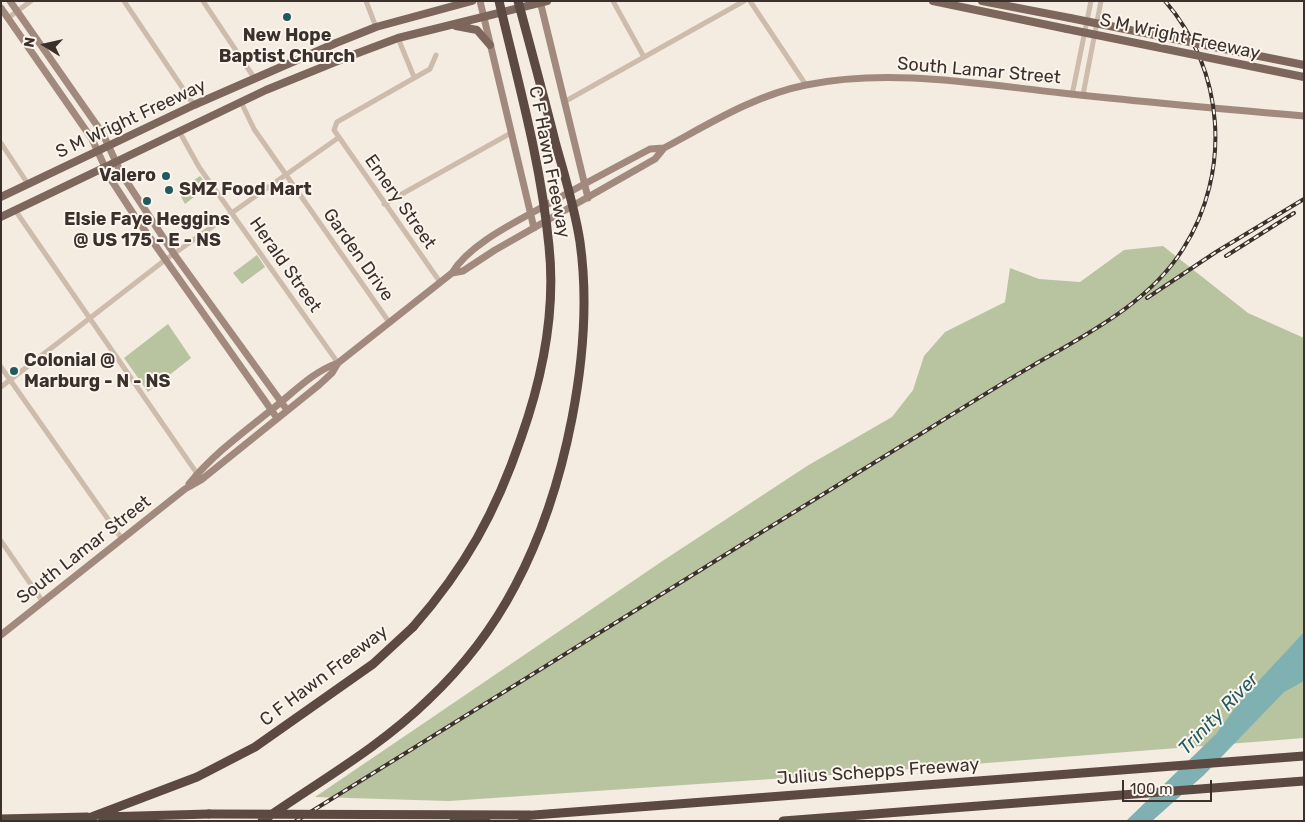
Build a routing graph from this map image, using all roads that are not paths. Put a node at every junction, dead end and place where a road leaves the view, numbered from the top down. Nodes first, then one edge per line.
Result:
1 (10, 1) edge
2 (31, 1) edge
3 (124, 1) edge
4 (203, 1) edge
5 (366, 1) edge
6 (452, 1) edge
7 (472, 1) edge
8 (480, 1) edge
9 (499, 1) edge
10 (518, 1) edge
11 (613, 1) edge
12 (744, 1) edge
13 (750, 1) edge
14 (933, 1) edge
15 (982, 1) edge
16 (1017, 1) edge
17 (1091, 1) edge
18 (1101, 1) edge
19 (542, 2) edge
20 (1, 8) edge
21 (443, 8) junction
22 (17, 11) junction
23 (483, 16) junction
24 (8, 18) junction
25 (1070, 18) junction
26 (447, 25) junction
27 (376, 27) junction
28 (398, 38) junction
29 (490, 45) junction
30 (436, 56) dead end
31 (644, 57) junction
32 (1304, 65) edge
33 (1304, 77) edge
34 (414, 78) junction
35 (255, 79) junction
36 (806, 85) junction
37 (1072, 95) junction
38 (1083, 95) junction
39 (241, 102) junction
40 (564, 102) junction
41 (194, 105) junction
42 (1304, 116) edge
43 (179, 131) junction
44 (511, 133) junction
45 (338, 138) junction
46 (1, 143) edge
47 (108, 145) junction
48 (664, 148) junction
49 (97, 151) junction
50 (116, 161) junction
51 (104, 167) junction
52 (286, 175) junction
53 (28, 184) junction
54 (584, 184) junction
55 (1, 197) edge
56 (588, 198) junction
57 (384, 204) junction
58 (14, 210) junction
59 (232, 213) junction
60 (530, 214) junction
61 (1, 217) edge
62 (534, 228) junction
63 (174, 254) junction
64 (165, 260) junction
65 (452, 272) junction
66 (440, 282) junction
67 (89, 319) junction
68 (389, 322) junction
69 (228, 330) junction
70 (218, 336) junction
71 (338, 363) junction
72 (1, 367) edge
73 (10, 380) junction
74 (1, 387) edge
75 (281, 402) junction
76 (271, 410) junction
77 (287, 410) junction
78 (277, 418) junction
79 (199, 477) junction
80 (122, 539) junction
81 (1, 541) edge
82 (43, 602) junction
83 (1, 635) edge
84 (1304, 756) edge
85 (1304, 781) edge
86 (870, 814) junction
87 (529, 815) junction
88 (1, 819) edge
89 (78, 819) edge
90 (46, 821) edge
91 (262, 821) edge
92 (454, 821) edge
93 (783, 821) edge
94 (862, 821) edge

1 - 22 main road
2 - 22 street
3 - 41 street
4 - 35 street
5 - 27 street
6 - 21 main road
7 - 21 main road, S M Wright Freeway
8 - 23 main road, C F Hawn Freeway
9 - 89 highway, C F Hawn Freeway, bridge
10 - 91 highway, C F Hawn Freeway, bridge
11 - 31 street
12 - 31 street
13 - 36 street
14 - 33 main road, S M Wright Freeway, bridge
15 - 25 main road, S M Wright Freeway
16 - 25 main road
17 - 37 street
18 - 38 street
19 - 23 main road, S M Wright Freeway
19 - 40 main road, C F Hawn Freeway
20 - 24 main road
21 - 27 main road, S M Wright Freeway
22 - 24 street
22 - 47 main road
23 - 26 main road, S M Wright Freeway
23 - 29 main road, C F Hawn Freeway
24 - 49 main road
25 - 32 main road, S M Wright Freeway, bridge
26 - 28 main road, S M Wright Freeway
26 - 29 main road
27 - 35 main road, S M Wright Freeway
28 - 34 street
28 - 39 main road, S M Wright Freeway
29 - 44 main road, C F Hawn Freeway
30 - 34 street
31 - 40 street
34 - 45 street
35 - 41 main road, S M Wright Freeway
36 - 37 main road, South Lamar Street
36 - 48 main road, South Lamar Street
37 - 38 main road, South Lamar Street
38 - 42 main road, South Lamar Street
39 - 43 main road, S M Wright Freeway
39 - 52 street, Garden Drive
40 - 54 main road, C F Hawn Freeway
41 - 47 main road, S M Wright Freeway
43 - 50 main road, S M Wright Freeway
43 - 59 street, Herald Street
44 - 57 street
44 - 60 main road, C F Hawn Freeway
45 - 52 street
45 - 57 street, Emery Street
46 - 53 street
47 - 49 main road, S M Wright Freeway
47 - 50 main road
48 - 54 main road, South Lamar Street
48 - 56 main road, South Lamar Street
49 - 51 main road
49 - 53 main road, S M Wright Freeway
50 - 51 main road, S M Wright Freeway
50 - 63 main road
51 - 58 main road, S M Wright Freeway
51 - 64 main road
52 - 59 street
52 - 68 street, Garden Drive
53 - 55 main road, S M Wright Freeway
54 - 56 main road, C F Hawn Freeway
54 - 60 main road, South Lamar Street
56 - 62 main road, South Lamar Street
57 - 66 street, Emery Street
58 - 61 main road, S M Wright Freeway
58 - 67 street
59 - 63 street
59 - 71 street, Herald Street
60 - 62 main road, C F Hawn Freeway
60 - 65 main road, South Lamar Street
62 - 65 main road, South Lamar Street
63 - 64 street
63 - 69 main road
64 - 67 street
64 - 70 main road
65 - 66 main road, South Lamar Street
66 - 68 main road, South Lamar Street
67 - 73 street
67 - 79 street
68 - 71 main road, South Lamar Street
69 - 70 main road
69 - 75 main road
70 - 76 main road
71 - 75 main road, South Lamar Street
71 - 77 main road, South Lamar Street
72 - 73 street
73 - 74 street
73 - 80 street
75 - 76 main road, South Lamar Street
75 - 77 main road
76 - 78 main road
76 - 79 main road, South Lamar Street
77 - 78 main road, South Lamar Street
78 - 79 main road, South Lamar Street
79 - 80 main road, South Lamar Street
80 - 82 main road, South Lamar Street
81 - 82 street
82 - 83 main road, South Lamar Street
84 - 87 highway, Julius Schepps Freeway
85 - 86 highway
86 - 93 highway
86 - 94 highway
87 - 89 highway, bridge
87 - 92 highway, Julius Schepps Freeway, bridge
88 - 89 highway
89 - 90 highway

